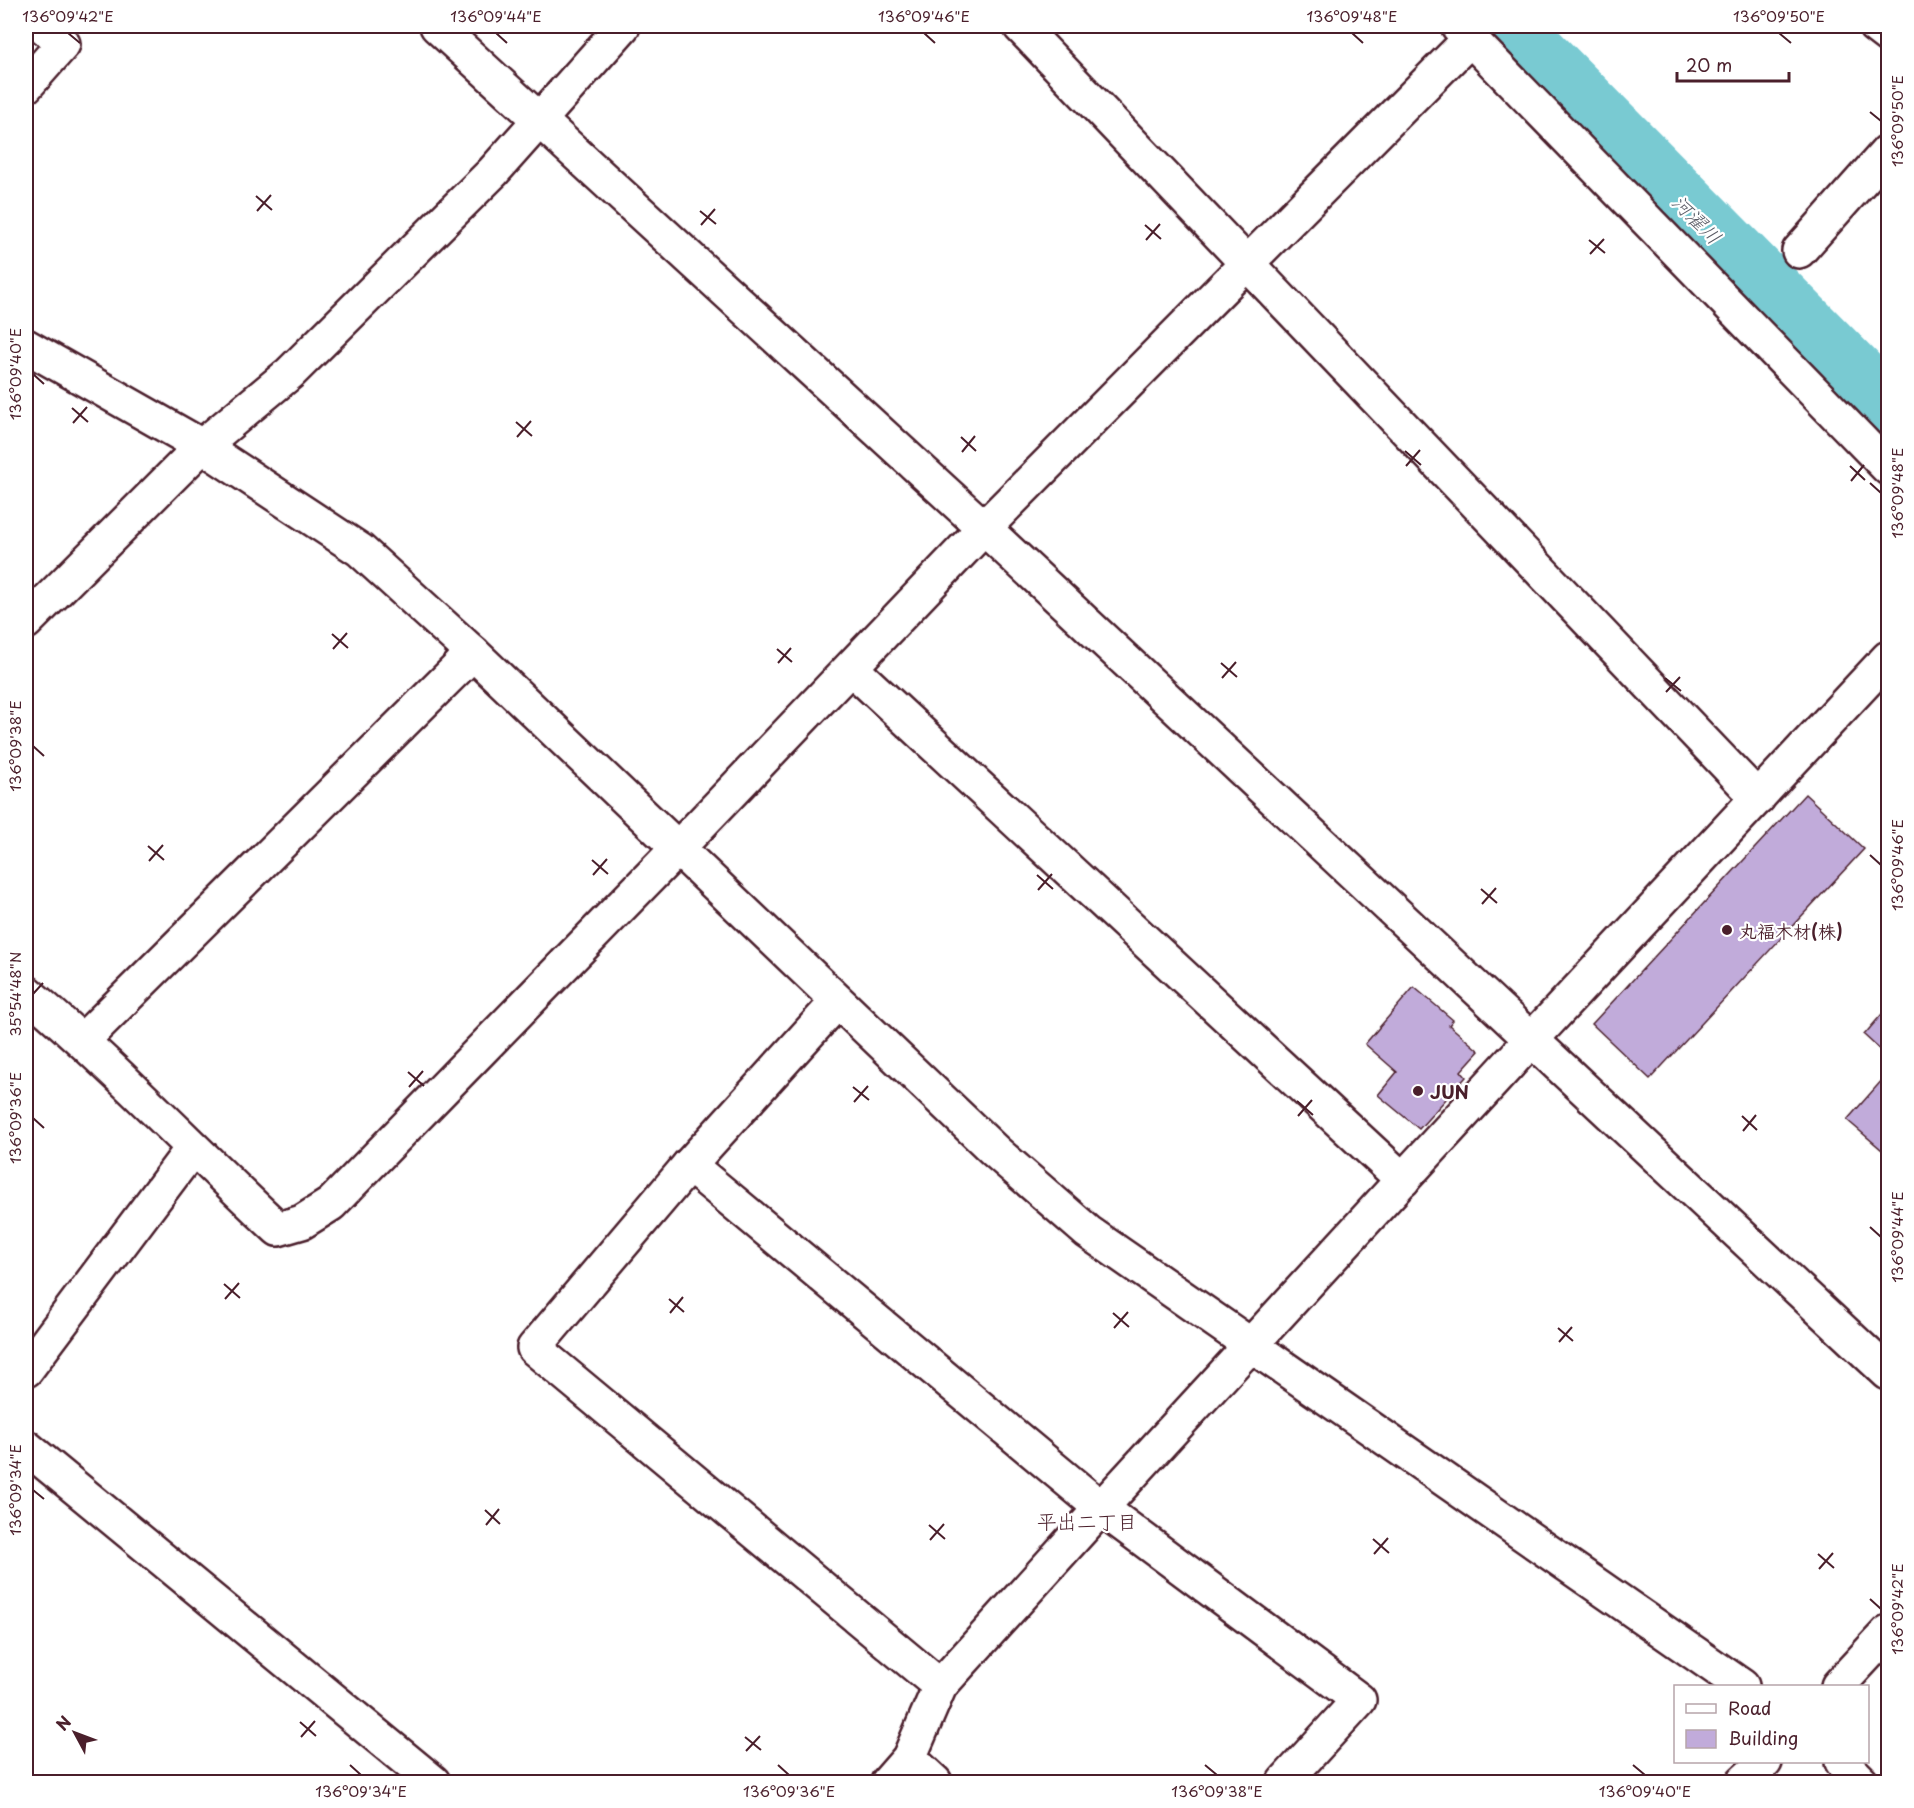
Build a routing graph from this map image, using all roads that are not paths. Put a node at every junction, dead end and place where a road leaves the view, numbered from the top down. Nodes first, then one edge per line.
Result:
1 (43, 26) edge
2 (437, 26) edge
3 (623, 26) edge
4 (1020, 26) edge
5 (1875, 26) edge
6 (1464, 32) edge
7 (1888, 36) edge
8 (26, 86) edge
9 (540, 119) junction
10 (1888, 151) edge
11 (1799, 251) dead end
12 (1249, 262) junction
13 (26, 346) edge
14 (202, 446) junction
15 (1888, 468) edge
16 (984, 528) junction
17 (26, 622) edge
18 (474, 653) junction
19 (1888, 658) edge
20 (851, 668) junction
21 (1758, 798) junction
22 (677, 849) junction
23 (26, 992) edge
24 (837, 1002) junction
25 (1531, 1040) junction
26 (84, 1041) junction
27 (192, 1149) junction
28 (689, 1165) junction
29 (1403, 1180) junction
30 (1250, 1346) junction
31 (26, 1370) edge
32 (1888, 1373) edge
33 (26, 1447) edge
34 (1101, 1508) junction
35 (1888, 1632) edge
36 (1741, 1685) edge
37 (1839, 1685) edge
38 (940, 1686) junction
39 (1763, 1763) edge
40 (1844, 1763) edge
41 (899, 1770) edge
42 (433, 1782) edge
43 (935, 1782) edge
44 (1284, 1782) edge
45 (1743, 1782) edge
46 (1862, 1782) edge

1 - 8 street
2 - 9 street
3 - 9 street
4 - 12 street
5 - 7 street
6 - 12 street
6 - 15 street
9 - 14 street
9 - 16 street
10 - 11 street
12 - 16 street
12 - 21 street
13 - 14 street
14 - 17 street
14 - 18 street
16 - 20 street
16 - 25 street
18 - 22 street
18 - 26 street
19 - 21 street
20 - 22 street
20 - 29 street
21 - 25 street
22 - 24 street
22 - 27 street
23 - 26 street
24 - 28 street
24 - 30 street
25 - 29 street
25 - 32 street
26 - 27 street
27 - 31 street
28 - 34 street
28 - 38 street
29 - 30 street
30 - 34 street
30 - 36 street
33 - 42 street
34 - 38 street
34 - 44 street
35 - 37 street
38 - 41 street
39 - 45 street
40 - 46 street
41 - 43 street

